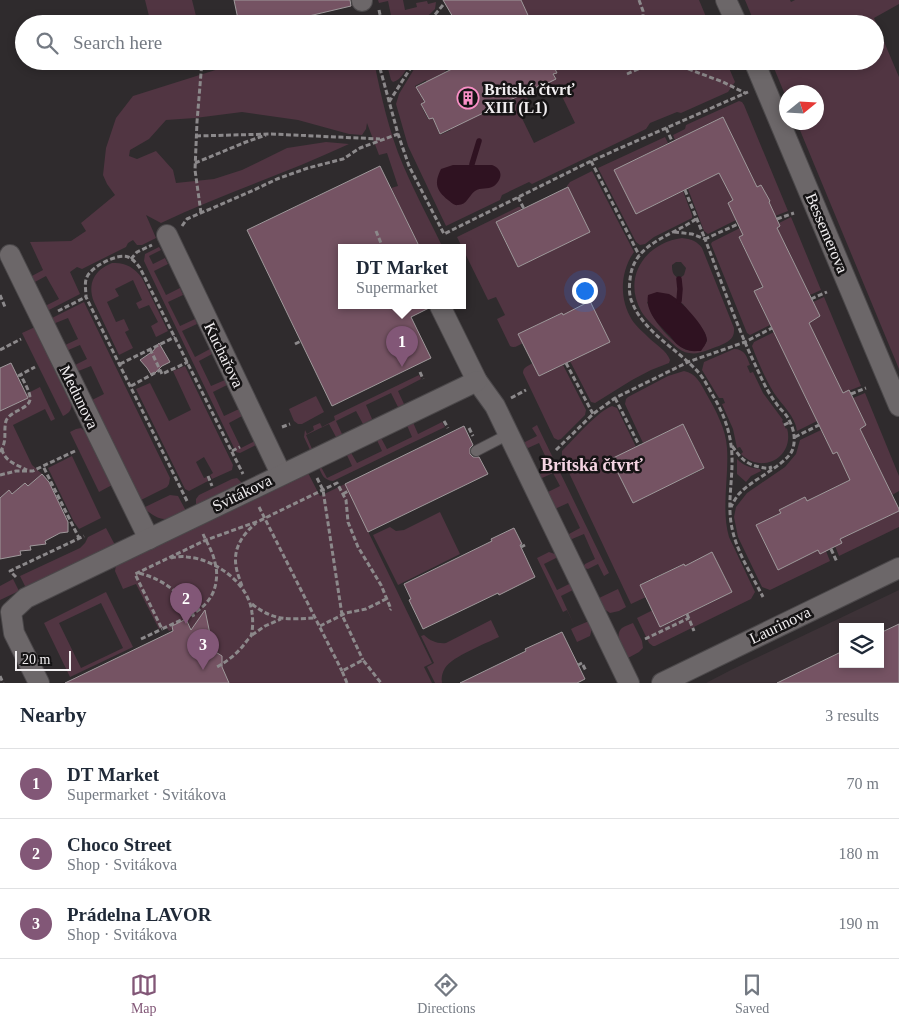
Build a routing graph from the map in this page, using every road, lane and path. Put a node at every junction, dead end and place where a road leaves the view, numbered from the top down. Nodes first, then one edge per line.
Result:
1 (639, 0) edge
2 (726, 0) edge
3 (443, 5) dead end
4 (434, 15) edge
5 (643, 15) edge
6 (733, 15) edge
7 (201, 70) edge
8 (380, 70) edge
9 (409, 70) edge
10 (637, 70) edge
11 (691, 70) edge
12 (758, 70) edge
13 (627, 74) dead end
14 (751, 90) dead end
15 (745, 93) junction
16 (389, 102) junction
17 (666, 128) junction
18 (271, 134) junction
19 (398, 134) junction
20 (196, 136) junction
21 (383, 139) junction
22 (672, 141) dead end
23 (591, 161) junction
24 (195, 163) junction
25 (685, 190) dead end
26 (518, 198) junction
27 (524, 209) dead end
28 (201, 213) junction
29 (794, 213) dead end
30 (696, 219) junction
31 (777, 219) dead end
32 (738, 224) dead end
33 (376, 231) dead end
34 (673, 232) junction
35 (168, 236) junction
36 (704, 239) junction
37 (381, 244) edge
38 (10, 255) dead end
39 (639, 255) junction
40 (132, 259) junction
41 (827, 292) dead end
42 (0, 295) edge
43 (86, 297) junction
44 (812, 299) dead end
45 (5, 307) dead end
46 (441, 309) edge
47 (54, 312) dead end
48 (772, 328) dead end
49 (175, 337) junction
50 (21, 339) dead end
51 (300, 341) dead end
52 (745, 342) junction
53 (295, 344) dead end
54 (150, 349) junction
55 (0, 350) edge
56 (188, 362) junction
57 (688, 362) junction
58 (566, 363) dead end
59 (120, 364) junction
60 (35, 367) dead end
61 (160, 370) junction
62 (420, 372) dead end
63 (423, 378) dead end
64 (477, 381) junction
65 (131, 386) junction
66 (866, 388) dead end
67 (526, 390) dead end
68 (851, 394) dead end
69 (615, 398) junction
70 (503, 402) dead end
71 (899, 406) edge
72 (593, 414) junction
73 (444, 421) dead end
74 (790, 422) junction
75 (290, 424) dead end
76 (784, 425) dead end
77 (819, 425) dead end
78 (282, 427) dead end
79 (448, 428) dead end
80 (469, 428) dead end
81 (509, 434) junction
82 (473, 436) dead end
83 (795, 437) junction
84 (639, 445) dead end
85 (732, 446) junction
86 (240, 447) dead end
87 (742, 449) dead end
88 (1, 450) edge
89 (556, 450) dead end
90 (75, 451) dead end
91 (232, 451) junction
92 (476, 451) dead end
93 (737, 453) junction
94 (44, 466) junction
95 (775, 466) junction
96 (28, 471) junction
97 (281, 474) junction
98 (0, 475) edge
99 (208, 476) dead end
100 (244, 476) dead end
101 (316, 476) dead end
102 (212, 486) dead end
103 (323, 490) junction
104 (348, 491) dead end
105 (343, 494) junction
106 (188, 503) dead end
107 (258, 504) dead end
108 (730, 508) junction
109 (264, 518) junction
110 (259, 521) junction
111 (84, 536) dead end
112 (79, 538) junction
113 (148, 538) junction
114 (206, 540) junction
115 (525, 545) dead end
116 (521, 547) dead end
117 (831, 548) dead end
118 (168, 558) junction
119 (837, 562) dead end
120 (216, 566) junction
121 (899, 568) edge
122 (138, 572) junction
123 (16, 577) dead end
124 (243, 589) junction
125 (763, 597) dead end
126 (386, 599) junction
127 (251, 604) junction
128 (390, 610) dead end
129 (192, 614) junction
130 (342, 615) junction
131 (316, 618) junction
132 (195, 619) dead end
133 (282, 619) junction
134 (320, 626) junction
135 (162, 629) junction
136 (694, 631) dead end
137 (251, 635) junction
138 (141, 639) dead end
139 (645, 639) dead end
140 (331, 648) junction
141 (325, 651) dead end
142 (363, 660) junction
143 (581, 664) dead end
144 (217, 667) dead end
145 (342, 672) junction
146 (586, 672) dead end
147 (0, 676) edge
148 (344, 678) junction
149 (3, 683) edge
150 (39, 683) edge
151 (341, 683) edge
152 (347, 683) edge
153 (380, 683) edge
154 (630, 683) edge
155 (662, 683) edge

1 - 5 path
2 - 6 street
3 - 4 path
7 - 20 path
8 - 16 path
9 - 16 path
10 - 13 path
11 - 15 path
12 - 71 street, Bessemerova
14 - 15 path
15 - 17 path
16 - 19 path
17 - 22 path
17 - 23 path
18 - 20 path
18 - 21 path
18 - 24 path
19 - 21 path
19 - 26 path
20 - 24 path
21 - 28 path
23 - 26 path
23 - 39 path
24 - 28 path
25 - 30 path
26 - 27 path
28 - 35 path
29 - 31 path
30 - 34 path
30 - 36 path
32 - 36 path
33 - 37 path
34 - 36 path
34 - 39 path
35 - 40 path
35 - 97 street, Kuchařova
36 - 52 path
38 - 113 street, Medunova
39 - 57 path
40 - 43 path
40 - 49 path
41 - 44 path
42 - 45 path
43 - 47 path
43 - 59 path
46 - 64 street
48 - 52 path
49 - 54 path
49 - 56 path
50 - 55 path
51 - 53 path
52 - 57 path
52 - 74 path
54 - 59 path
54 - 61 path
56 - 61 path
56 - 91 path
57 - 69 path
57 - 85 path
58 - 72 path
59 - 65 path
60 - 88 path
61 - 65 path
62 - 63 path
64 - 81 street
64 - 97 street, Svitákova
65 - 106 path
66 - 68 path
67 - 70 path
69 - 72 path
69 - 84 path
72 - 89 path
73 - 79 path
74 - 76 path
74 - 83 path
75 - 78 path
77 - 83 path
80 - 82 path
81 - 92 lane
81 - 154 street
83 - 95 path
85 - 93 path
85 - 108 path
86 - 91 path
87 - 93 path
88 - 96 path
90 - 94 path
91 - 100 path
93 - 95 path
94 - 96 path
94 - 112 path
95 - 108 path
96 - 98 path
97 - 113 street, Svitákova
99 - 102 path
101 - 103 path
103 - 105 path
103 - 109 path
103 - 130 path
104 - 105 path
105 - 126 path
107 - 109 path
108 - 125 path
109 - 110 path
109 - 131 path
110 - 114 path
110 - 124 path
111 - 112 path
112 - 123 path
113 - 150 street, Svitákova
114 - 118 path
114 - 120 path
115 - 116 path
117 - 119 path
118 - 120 path
118 - 122 path
120 - 124 path
120 - 129 path
121 - 155 street, Laurinova
122 - 129 path
122 - 135 path
124 - 127 path
126 - 128 path
126 - 130 path
127 - 133 path
127 - 137 path
129 - 132 path
129 - 135 path
130 - 134 path
130 - 142 path
131 - 133 path
131 - 134 path
133 - 137 path
134 - 140 path
135 - 138 path
136 - 139 path
137 - 144 path
140 - 141 path
140 - 145 path
142 - 145 path
142 - 153 path
143 - 146 path
145 - 148 path
147 - 149 path
148 - 151 path
148 - 152 path

